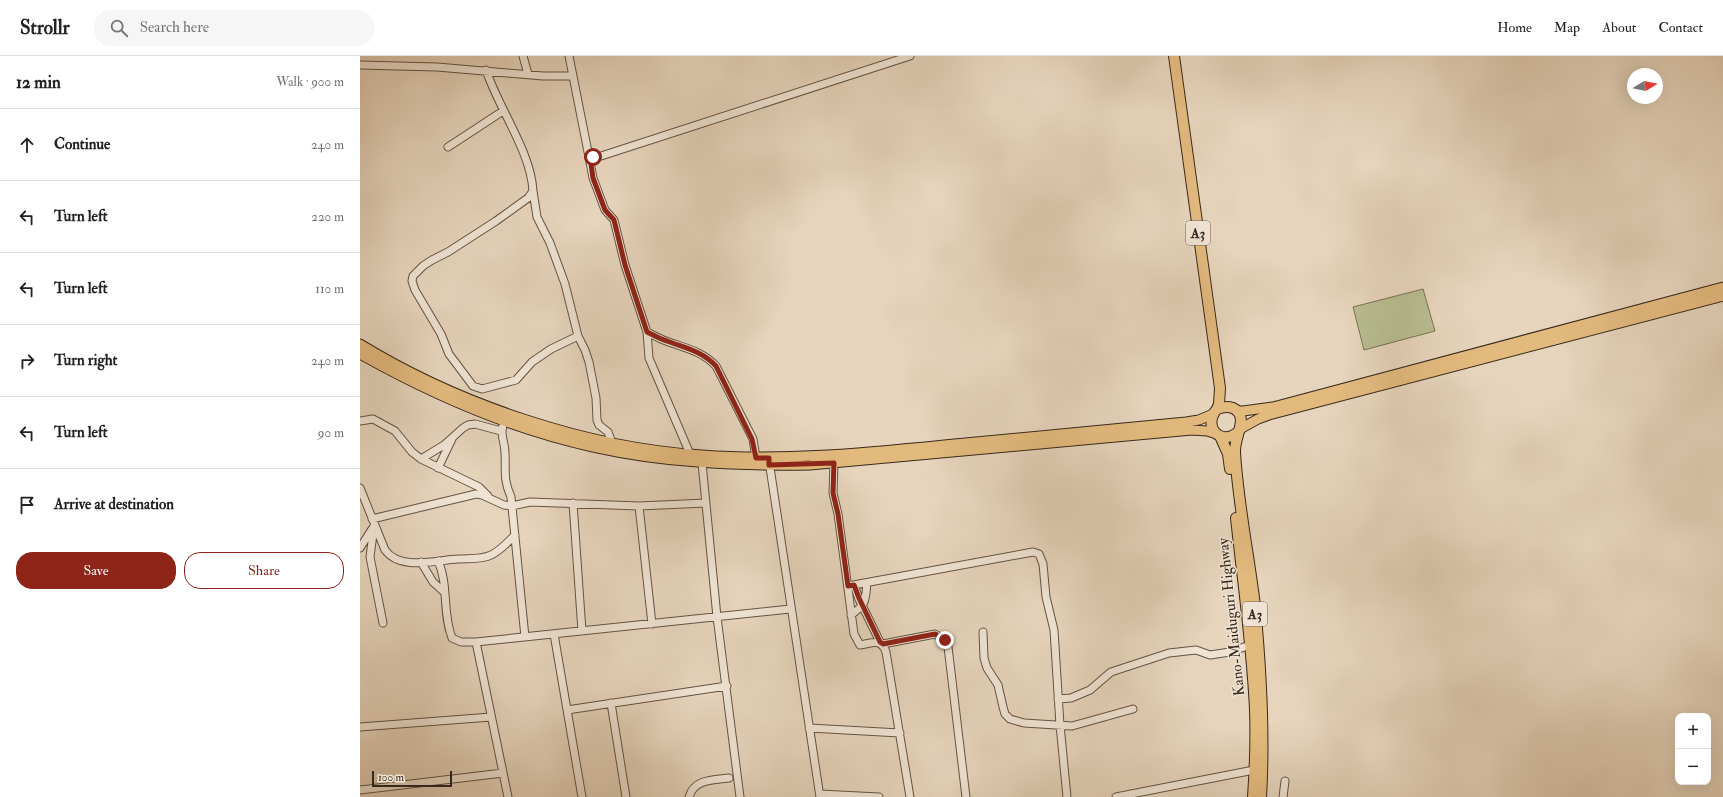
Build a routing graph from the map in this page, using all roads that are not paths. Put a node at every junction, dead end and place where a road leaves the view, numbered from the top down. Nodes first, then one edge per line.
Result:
1 (523, 56) edge
2 (569, 56) edge
3 (910, 56) edge
4 (1174, 56) edge
5 (1181, 56) edge
6 (360, 65) edge
7 (486, 70) junction
8 (528, 74) junction
9 (573, 76) junction
10 (503, 111) junction
11 (448, 147) dead end
12 (590, 157) junction
13 (533, 191) junction
14 (1723, 287) edge
15 (1723, 296) edge
16 (647, 332) junction
17 (578, 336) junction
18 (360, 344) edge
19 (360, 354) edge
20 (1235, 409) junction
21 (1215, 412) junction
22 (360, 421) edge
23 (504, 422) junction
24 (501, 431) junction
25 (1239, 431) junction
26 (1219, 435) junction
27 (453, 437) junction
28 (612, 443) junction
29 (690, 454) junction
30 (756, 458) junction
31 (421, 459) junction
32 (769, 461) junction
33 (702, 463) junction
34 (834, 463) junction
35 (438, 468) junction
36 (360, 488) edge
37 (489, 497) junction
38 (573, 503) junction
39 (706, 503) junction
40 (512, 506) junction
41 (639, 506) junction
42 (373, 522) junction
43 (515, 535) junction
44 (360, 548) edge
45 (438, 561) junction
46 (421, 562) junction
47 (867, 583) junction
48 (851, 586) junction
49 (444, 592) junction
50 (863, 606) junction
51 (790, 609) junction
52 (851, 615) junction
53 (717, 617) junction
54 (383, 623) dead end
55 (652, 624) junction
56 (582, 631) junction
57 (983, 632) dead end
58 (554, 634) junction
59 (525, 637) junction
60 (476, 642) junction
61 (881, 643) junction
62 (1250, 645) junction
63 (727, 686) junction
64 (1058, 699) junction
65 (611, 703) junction
66 (1133, 709) dead end
67 (567, 710) junction
68 (491, 717) junction
69 (1060, 725) junction
70 (360, 727) edge
71 (809, 728) junction
72 (900, 732) junction
73 (1254, 770) junction
74 (503, 773) junction
75 (729, 778) dead end
76 (1285, 781) dead end
77 (360, 790) edge
78 (1144, 794) edge
79 (820, 795) edge
80 (508, 797) edge
81 (582, 797) edge
82 (626, 797) edge
83 (689, 797) edge
84 (740, 797) edge
85 (879, 797) edge
86 (910, 797) edge
87 (966, 797) edge
88 (1067, 797) edge
89 (1116, 797) edge
90 (1253, 797) edge
91 (1261, 797) edge
92 (1283, 797) edge

1 - 8 street
2 - 9 street
3 - 12 street
4 - 21 highway, A3
5 - 20 highway, A3
6 - 7 street
7 - 8 street
7 - 10 street
8 - 9 street
9 - 12 street
10 - 11 street
10 - 13 street
12 - 16 street
13 - 17 street
13 - 17 street
14 - 20 main road
15 - 25 main road
16 - 29 street
16 - 30 street
17 - 28 street
18 - 28 main road
19 - 23 main road
20 - 21 highway
20 - 25 highway, A3
21 - 26 highway, A3
21 - 32 main road
22 - 31 street
23 - 24 street
23 - 33 main road
24 - 27 street
24 - 40 street
25 - 26 highway
25 - 91 highway, Kano-Maiduguri Highway / A3
26 - 34 main road
26 - 62 highway, Kano-Maiduguri Highway / A3
27 - 31 street
27 - 35 street
28 - 29 main road
29 - 30 main road
30 - 32 main road
31 - 35 street
32 - 33 main road
32 - 34 main road
32 - 51 street
33 - 39 street
34 - 48 street
35 - 37 street
36 - 42 street
37 - 40 street
37 - 42 street
38 - 40 street
38 - 41 street
38 - 56 street
39 - 41 street
39 - 53 street
40 - 43 street
41 - 55 street
42 - 44 street
42 - 46 street
42 - 54 street
43 - 45 street
43 - 59 street
45 - 46 street
45 - 49 street
46 - 49 street
47 - 48 street
47 - 50 street
47 - 64 street
48 - 50 street
48 - 52 street
49 - 60 street
50 - 52 street
50 - 61 street
51 - 53 street
51 - 71 street
52 - 61 street
53 - 55 street
53 - 63 street
55 - 56 street
56 - 58 street
57 - 69 street
58 - 59 street
58 - 67 street
59 - 60 street
60 - 68 street
61 - 72 street
61 - 87 street
62 - 64 street
62 - 73 highway, Kano-Maiduguri Highway / A3
63 - 65 street
63 - 84 street
64 - 69 street
65 - 67 street
65 - 82 street
66 - 69 street
67 - 81 street
68 - 70 street
68 - 74 street
69 - 88 street
71 - 72 street
71 - 79 street
72 - 86 street
73 - 78 street
73 - 90 highway, Kano-Maiduguri Highway / A3
74 - 77 street
74 - 80 street
75 - 83 street
76 - 92 street
78 - 89 street
79 - 85 street

